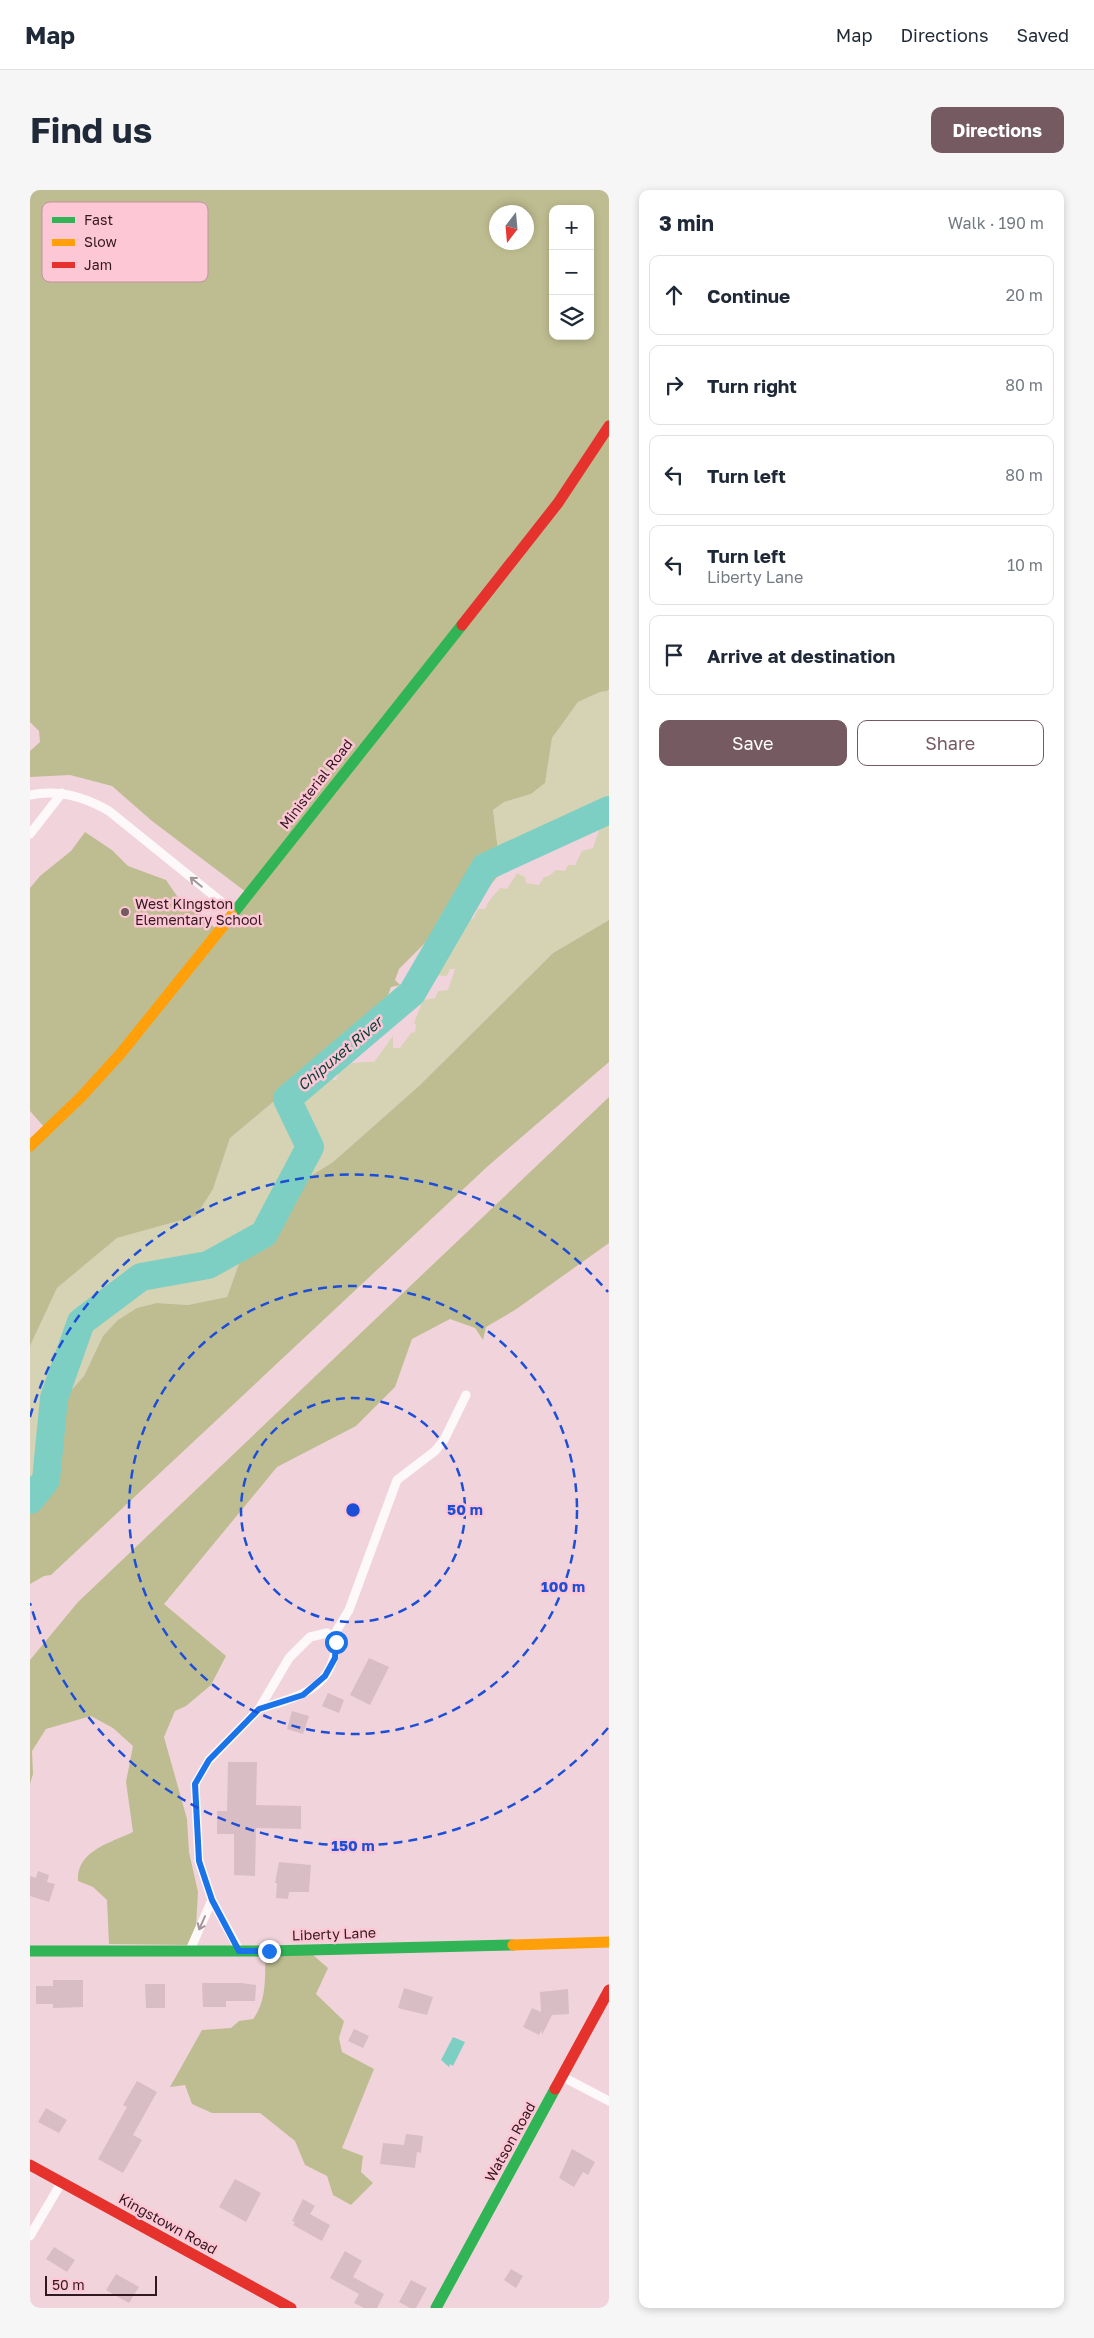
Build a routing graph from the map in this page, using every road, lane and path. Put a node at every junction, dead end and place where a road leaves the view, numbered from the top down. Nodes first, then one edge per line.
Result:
1 (609, 426) edge
2 (62, 794) junction
3 (30, 795) edge
4 (30, 834) edge
5 (234, 912) junction
6 (31, 1144) edge
7 (466, 1395) dead end
8 (332, 1638) junction
9 (259, 1709) junction
10 (212, 1900) junction
11 (609, 1942) edge
12 (190, 1950) junction
13 (30, 1951) edge
14 (239, 1951) junction
15 (609, 1990) edge
16 (562, 2077) junction
17 (609, 2101) edge
18 (30, 2165) edge
19 (62, 2182) junction
20 (30, 2236) edge
21 (292, 2308) edge
22 (436, 2308) edge

1 - 5 main road, Ministerial Road
2 - 3 lane
2 - 4 lane
5 -> 2 lane
5 - 6 main road, Ministerial Road
7 - 8 lane
8 - 9 lane
8 - 9 lane
9 - 10 lane
10 -> 12 lane
10 - 14 lane
11 - 14 main road, Liberty Lane
12 - 13 main road, Liberty Lane
12 - 14 main road, Liberty Lane
15 - 16 main road, Watson Road
16 - 17 lane
16 - 22 main road, Watson Road
18 - 19 main road, Kingstown Road
19 - 20 lane
19 - 21 main road, Kingstown Road

